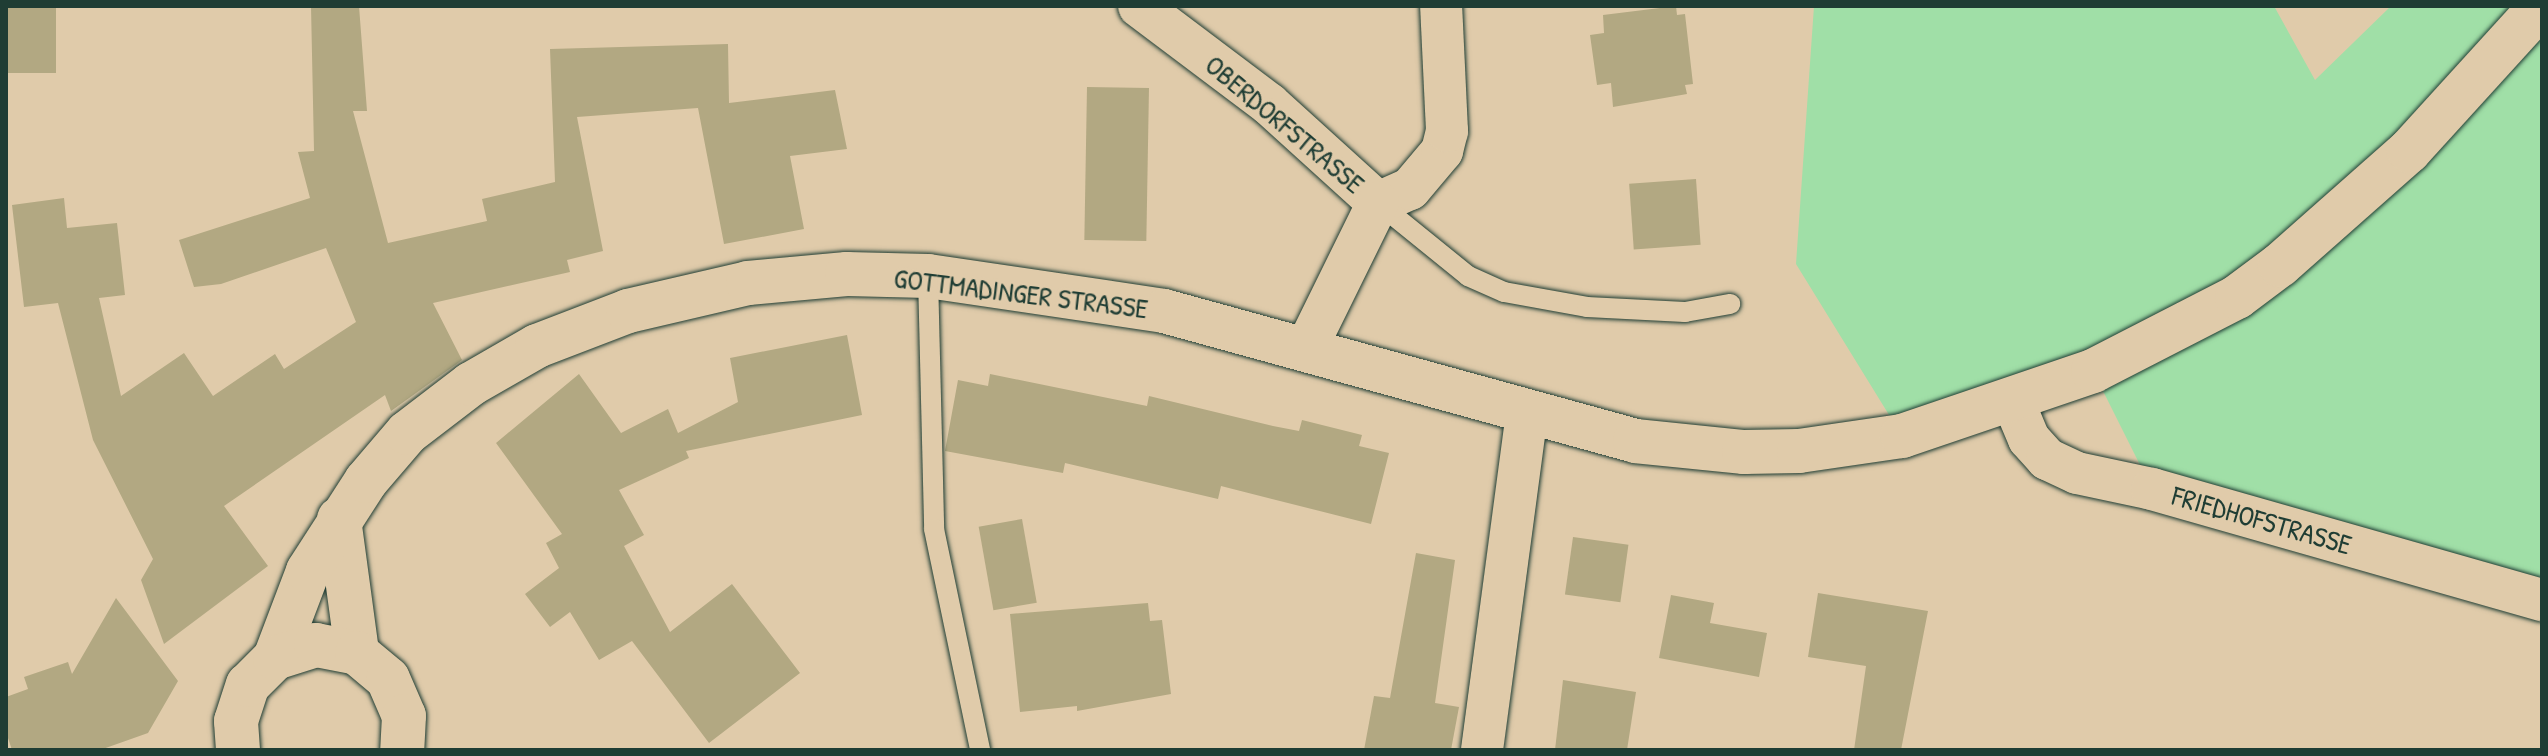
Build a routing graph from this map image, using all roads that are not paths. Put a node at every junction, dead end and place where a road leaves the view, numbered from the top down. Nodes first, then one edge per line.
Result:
1 (1139, 6) edge
2 (1441, 6) edge
3 (2541, 6) edge
4 (1378, 203) junction
5 (928, 276) junction
6 (1730, 304) dead end
7 (1307, 347) junction
8 (2013, 401) junction
9 (1527, 413) junction
10 (339, 519) junction
11 (2542, 600) edge
12 (357, 653) junction
13 (275, 658) junction
14 (232, 747) edge
15 (402, 750) edge
16 (980, 750) edge
17 (1482, 750) edge

1 - 4 street, OBERDORFSTRASSE
2 - 4 street
3 - 8 main road, GOTTMADINGER STRASSE
4 - 6 lane
4 - 7 street, OBERDORFSTRASSE
5 - 7 main road, GOTTMADINGER STRASSE
5 - 10 main road, GOTTMADINGER STRASSE
5 - 16 lane
7 - 9 main road, GOTTMADINGER STRASSE
8 - 9 main road, GOTTMADINGER STRASSE
8 - 11 street, FRIEDHOFSTRASSE
9 - 17 street
10 - 12 main road
10 - 13 main road, GOTTMADINGER STRASSE
12 - 13 main road
12 - 15 main road
13 - 14 main road

